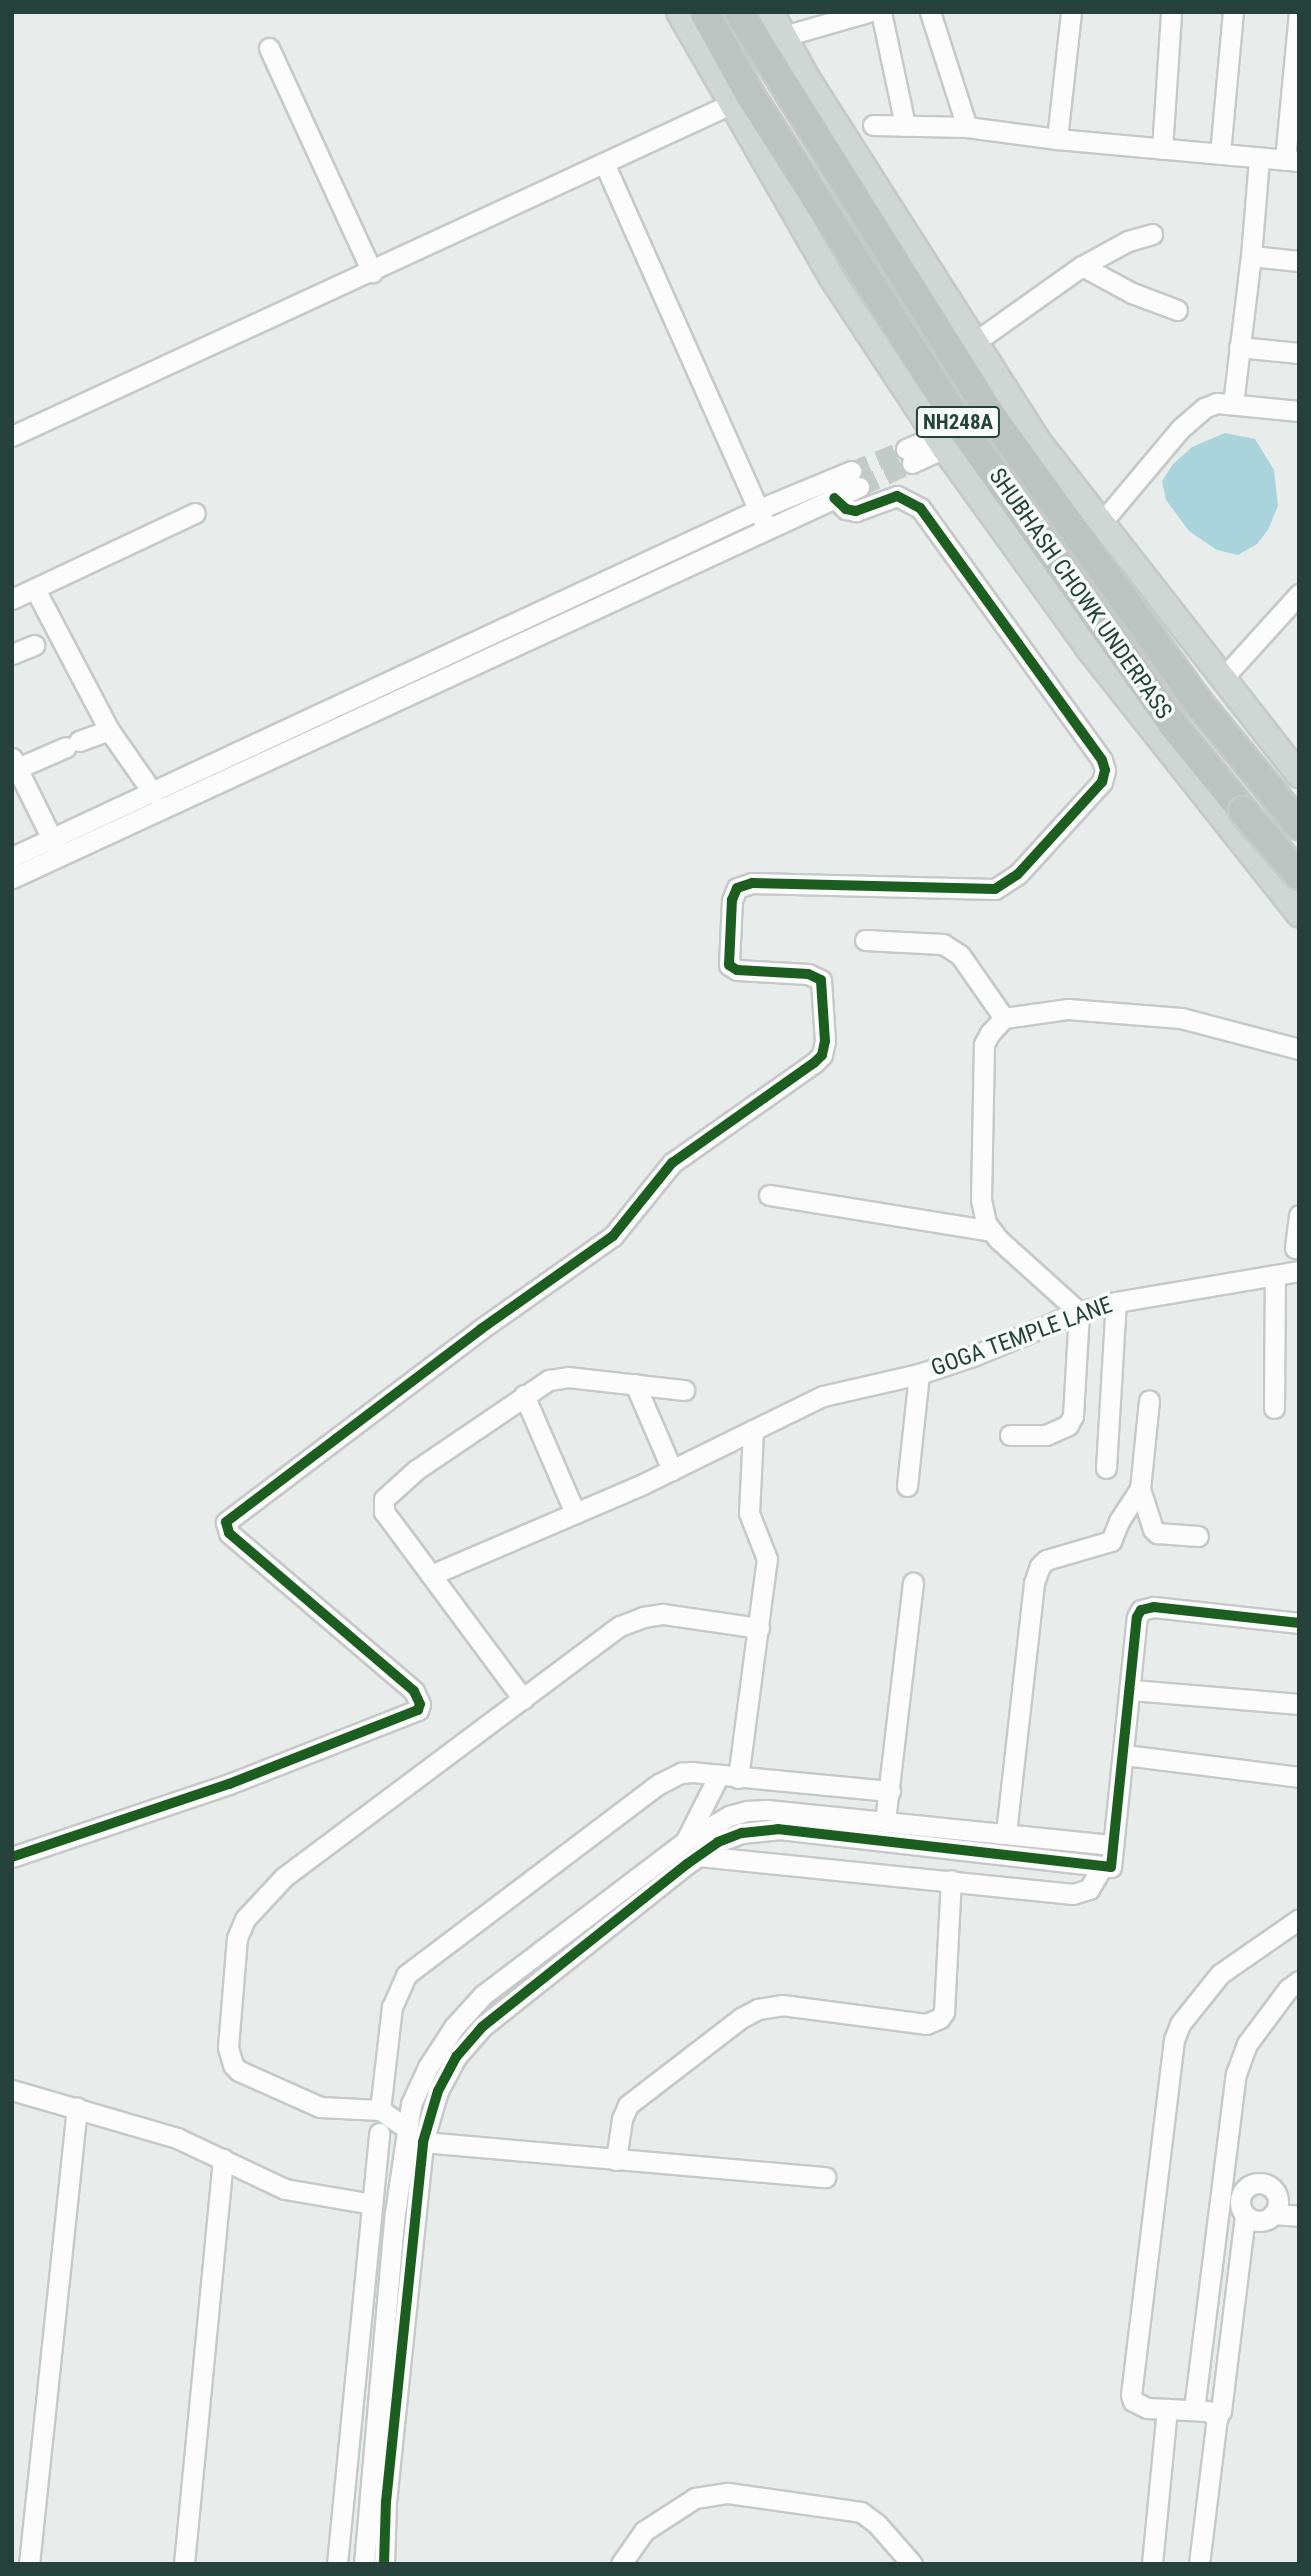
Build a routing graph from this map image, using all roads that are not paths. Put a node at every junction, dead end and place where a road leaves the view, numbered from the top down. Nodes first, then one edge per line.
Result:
1 (680, 12) edge
2 (704, 12) edge
3 (739, 12) edge
4 (771, 12) edge
5 (868, 12) edge
6 (881, 12) edge
7 (930, 12) edge
8 (1071, 12) edge
9 (1171, 12) edge
10 (1233, 12) edge
11 (1299, 13) edge
12 (784, 36) junction
13 (269, 48) dead end
14 (731, 104) junction
15 (873, 125) dead end
16 (905, 125) junction
17 (967, 127) junction
18 (1057, 139) junction
19 (1161, 149) junction
20 (1220, 154) junction
21 (1259, 158) junction
22 (1292, 161) edge
23 (605, 165) junction
24 (1152, 234) dead end
25 (1251, 256) junction
26 (1299, 261) edge
27 (1082, 266) junction
28 (372, 272) junction
29 (1177, 310) dead end
30 (975, 341) junction
31 (1239, 347) junction
32 (1299, 353) edge
33 (1233, 404) junction
34 (1299, 411) edge
35 (12, 436) edge
36 (940, 442) junction
37 (909, 456) tunnel mouth
38 (834, 498) junction
39 (195, 513) dead end
40 (762, 519) junction
41 (1102, 522) junction
42 (34, 589) junction
43 (1299, 594) edge
44 (12, 599) edge
45 (34, 645) dead end
46 (12, 654) edge
47 (1222, 679) junction
48 (109, 730) junction
49 (15, 763) edge
50 (1299, 775) edge
51 (153, 793) junction
52 (1299, 825) edge
53 (1299, 844) edge
54 (57, 848) junction
55 (12, 857) edge
56 (1264, 870) junction
57 (1299, 875) edge
58 (12, 878) edge
59 (1299, 914) edge
60 (865, 940) dead end
61 (1004, 1018) junction
62 (1299, 1049) edge
63 (769, 1195) dead end
64 (1299, 1215) edge
65 (991, 1231) junction
66 (1295, 1248) dead end
67 (1299, 1271) edge
68 (1275, 1275) junction
69 (1116, 1302) junction
70 (1079, 1312) junction
71 (919, 1374) junction
72 (635, 1384) junction
73 (684, 1390) dead end
74 (524, 1395) junction
75 (1149, 1400) dead end
76 (1274, 1408) dead end
77 (753, 1430) junction
78 (1010, 1434) dead end
79 (1106, 1468) dead end
80 (672, 1470) junction
81 (907, 1486) dead end
82 (1140, 1489) junction
83 (575, 1513) junction
84 (1198, 1536) dead end
85 (431, 1575) junction
86 (913, 1583) dead end
87 (1299, 1623) edge
88 (759, 1628) junction
89 (1132, 1690) junction
90 (523, 1699) junction
91 (1299, 1704) edge
92 (1125, 1755) junction
93 (728, 1776) junction
94 (1299, 1777) edge
95 (890, 1791) junction
96 (884, 1821) junction
97 (1006, 1833) junction
98 (1113, 1844) junction
99 (692, 1849) junction
100 (12, 1857) edge
101 (1107, 1867) junction
102 (951, 1880) junction
103 (1299, 1919) edge
104 (1299, 1981) edge
105 (12, 2090) edge
106 (77, 2108) junction
107 (380, 2110) junction
108 (406, 2128) junction
109 (379, 2133) dead end
110 (423, 2142) junction
111 (223, 2160) junction
112 (616, 2160) junction
113 (825, 2177) dead end
114 (372, 2203) junction
115 (405, 2206) junction
116 (1273, 2214) junction
117 (1245, 2216) junction
118 (1299, 2217) edge
119 (1167, 2409) junction
120 (1194, 2409) junction
121 (1217, 2418) junction
122 (29, 2564) edge
123 (184, 2564) edge
124 (337, 2564) edge
125 (364, 2564) edge
126 (384, 2564) edge
127 (621, 2564) edge
128 (912, 2564) edge
129 (1152, 2564) edge
130 (1199, 2564) edge

1 - 14 main road
2 - 57 highway, SHUBHASH CHOWK UNDERPASS / NH248A, bridge
3 - 52 highway, SHUBHASH CHOWK UNDERPASS / NH248A
4 - 12 main road
5 - 12 street
6 - 16 street
7 - 17 street
8 - 18 street
9 - 19 street
10 - 20 street
11 - 22 street
12 - 30 main road
13 - 28 street
14 - 23 street
14 - 36 main road
15 - 16 street
16 - 17 street
17 - 18 street
18 - 19 street
19 - 20 street
20 - 21 street
21 - 22 street
21 - 25 street
23 - 28 street
23 - 40 street
24 - 27 street
25 - 26 street
25 - 31 street
27 - 29 street
27 - 30 street
28 - 35 street
30 - 41 main road
31 - 32 street
31 - 33 street
33 - 34 street
33 - 41 street
36 - 37 street
36 - 56 main road
38 - 40 street
38 - 40 street
38 - 100 street
39 - 42 street
40 - 51 street
40 - 54 street
41 - 47 main road
42 - 44 street
42 - 48 street
43 - 47 street
45 - 46 street
47 - 50 main road
48 - 49 street
48 - 51 street
49 - 54 street
51 - 54 street
53 - 56 main road
54 - 55 street
54 - 58 street
56 - 59 main road
60 - 61 street
61 - 62 street
61 - 65 street
63 - 65 street
64 - 66 street
65 - 70 street
67 - 68 street, GOGA TEMPLE LANE
68 - 69 street, GOGA TEMPLE LANE
68 - 76 street
69 - 70 street, GOGA TEMPLE LANE
69 - 79 street
70 - 71 street, GOGA TEMPLE LANE
70 - 78 street
71 - 77 street, GOGA TEMPLE LANE
71 - 81 street
72 - 73 street
72 - 74 street
72 - 80 street
74 - 83 street
74 - 85 street
75 - 82 street
77 - 80 street, GOGA TEMPLE LANE
77 - 88 street
80 - 83 street, GOGA TEMPLE LANE
82 - 84 street
82 - 97 street
83 - 85 street, GOGA TEMPLE LANE
85 - 90 street
86 - 95 street
87 - 89 street
88 - 90 street
88 - 93 street
89 - 91 street
89 - 92 street
90 - 107 street
92 - 94 street
92 - 98 street
93 - 95 street
93 - 99 street
93 - 107 street
95 - 96 street
96 - 97 street
96 - 99 street
97 - 98 street
98 - 101 street
99 - 101 street
99 - 102 street
99 - 108 street
99 - 110 street
101 - 102 street
102 - 112 street
103 - 119 street
104 - 120 street
105 - 106 street
106 - 111 street
106 - 122 street
107 - 108 street
108 - 115 street
109 - 114 street
110 - 112 street
110 - 115 street
111 - 114 street
111 - 123 street
112 - 113 street
114 - 115 street
114 - 124 street
115 - 125 street
115 - 126 street
116 - 117 street
116 - 117 street
116 - 118 street
117 - 121 street
119 - 120 street
119 - 129 street
120 - 121 street
121 - 130 street
127 - 128 street

